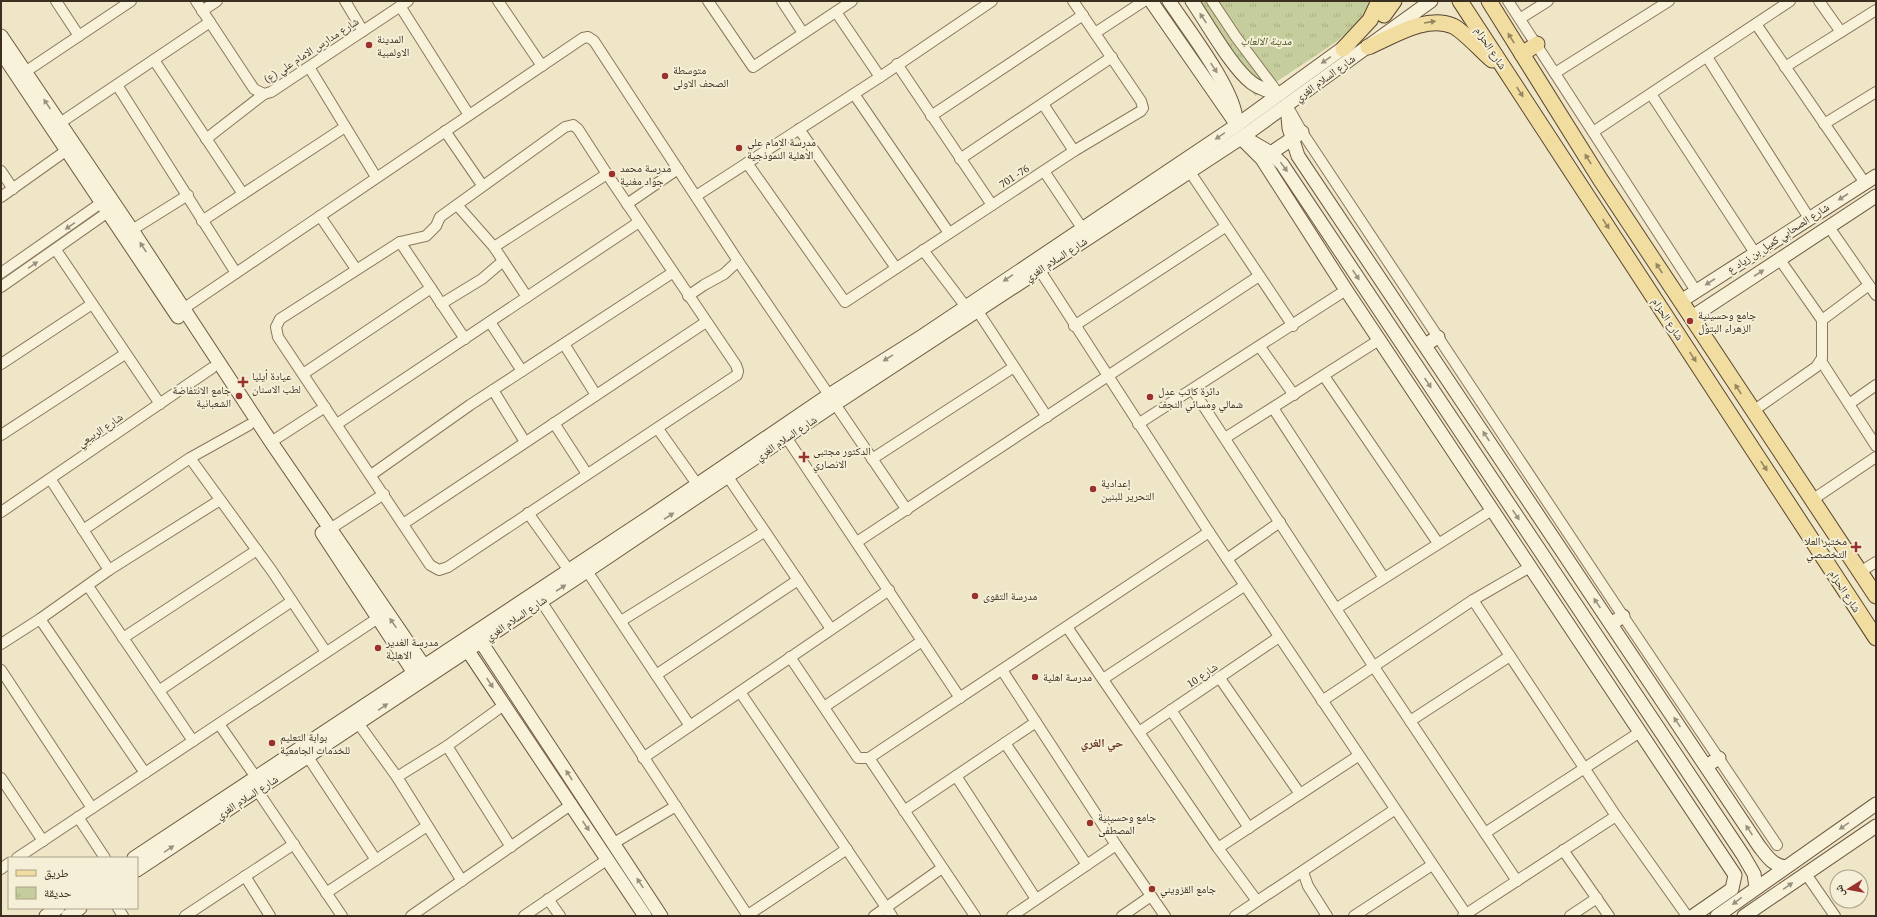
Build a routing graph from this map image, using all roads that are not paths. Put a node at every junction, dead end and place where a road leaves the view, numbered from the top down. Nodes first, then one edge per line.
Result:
1 (56, 1) edge
2 (131, 1) edge
3 (196, 1) edge
4 (217, 1) edge
5 (345, 1) edge
6 (498, 1) edge
7 (708, 1) edge
8 (782, 1) edge
9 (852, 1) edge
10 (992, 1) edge
11 (1073, 1) edge
12 (1144, 1) edge
13 (1151, 1) edge
14 (1169, 1) edge
15 (1192, 1) edge
16 (1212, 1) edge
17 (1394, 1) edge
18 (1401, 1) edge
19 (1431, 1) edge
20 (1460, 1) edge
21 (1508, 1) edge
22 (1548, 1) edge
23 (1669, 1) edge
24 (1790, 1) edge
25 (1820, 1) edge
26 (404, 4) edge
27 (118, 5) edge
28 (1492, 5) edge
29 (1382, 8) edge
30 (1876, 10) edge
31 (202, 11) junction
32 (836, 12) junction
33 (1083, 15) junction
34 (1521, 18) junction
35 (210, 22) junction
36 (1756, 24) junction
37 (363, 31) junction
38 (1841, 32) junction
39 (804, 33) junction
40 (1095, 33) junction
41 (1214, 34) junction
42 (1, 36) edge
43 (79, 36) junction
44 (1537, 44) junction
45 (1198, 45) junction
46 (1368, 47) junction
47 (1343, 49) joint
48 (1, 52) edge
49 (1522, 54) junction
50 (1112, 57) junction
51 (1707, 57) junction
52 (154, 60) junction
53 (897, 64) junction
54 (542, 66) junction
55 (309, 67) junction
56 (1785, 67) junction
57 (25, 72) junction
58 (1556, 74) junction
59 (1508, 75) junction
60 (880, 76) junction
61 (117, 85) junction
62 (1876, 92) edge
63 (1278, 93) junction
64 (264, 94) junction
65 (854, 94) junction
66 (1651, 94) junction
67 (1043, 104) junction
68 (1287, 106) junction
69 (469, 115) junction
70 (931, 116) junction
71 (60, 123) junction
72 (1824, 124) junction
73 (1237, 125) junction
74 (345, 127) junction
75 (799, 129) junction
76 (445, 131) junction
77 (1593, 132) junction
78 (1297, 135) junction
79 (1241, 138) junction
80 (206, 139) junction
81 (67, 150) junction
82 (1074, 151) junction
83 (1267, 156) junction
84 (960, 158) junction
85 (747, 163) junction
86 (678, 169) junction
87 (1044, 171) junction
88 (1, 172) edge
89 (1190, 172) junction
90 (606, 174) junction
91 (1876, 176) edge
92 (376, 177) junction
93 (1865, 183) junction
94 (482, 185) junction
95 (13, 189) junction
96 (243, 194) junction
97 (188, 195) junction
98 (696, 196) junction
99 (1876, 196) edge
100 (1, 197) edge
101 (627, 204) junction
102 (457, 205) junction
103 (992, 205) junction
104 (1594, 206) junction
105 (105, 208) junction
106 (320, 216) junction
107 (1626, 218) junction
108 (1809, 218) junction
109 (1104, 220) junction
110 (202, 221) junction
111 (639, 222) junction
112 (1226, 227) junction
113 (1829, 227) junction
114 (1082, 228) junction
115 (132, 230) junction
116 (949, 233) junction
117 (400, 242) junction
118 (494, 247) junction
119 (56, 250) junction
120 (923, 250) junction
121 (1755, 254) junction
122 (1780, 260) junction
123 (503, 261) junction
124 (738, 261) junction
125 (896, 268) junction
126 (356, 269) junction
127 (1039, 270) junction
128 (1, 273) edge
129 (236, 273) junction
130 (672, 273) junction
131 (1259, 276) junction
132 (1869, 285) junction
133 (1, 287) edge
134 (431, 288) junction
135 (1346, 290) junction
136 (1696, 291) junction
137 (1876, 294) edge
138 (688, 296) junction
139 (527, 297) junction
140 (1681, 301) junction
141 (92, 304) junction
142 (441, 304) junction
143 (183, 309) junction
144 (971, 309) junction
145 (1692, 317) junction
146 (1822, 320) junction
147 (490, 322) junction
148 (706, 322) junction
149 (1074, 326) junction
150 (1293, 326) junction
151 (1438, 337) junction
152 (465, 339) junction
153 (198, 340) junction
154 (1379, 340) junction
155 (564, 344) junction
156 (1425, 345) junction
157 (1260, 347) junction
158 (126, 354) junction
159 (1410, 356) junction
160 (1821, 361) junction
161 (1, 364) edge
162 (1396, 365) junction
163 (212, 368) junction
164 (1014, 368) junction
165 (522, 371) junction
166 (303, 374) junction
167 (1107, 376) junction
168 (1324, 376) junction
169 (1876, 384) edge
170 (493, 390) junction
171 (1193, 390) junction
172 (596, 395) junction
173 (1294, 395) junction
174 (832, 399) junction
175 (160, 404) junction
176 (1849, 404) junction
177 (325, 406) junction
178 (1273, 408) junction
179 (1753, 411) junction
180 (1047, 417) junction
181 (554, 423) junction
182 (337, 424) junction
183 (1138, 424) junction
184 (249, 425) junction
185 (658, 429) junction
186 (1, 435) edge
187 (786, 437) junction
188 (1225, 438) junction
189 (271, 442) junction
190 (525, 442) junction
191 (1876, 446) edge
192 (1876, 457) edge
193 (190, 458) junction
194 (872, 459) junction
195 (1502, 460) junction
196 (1485, 468) junction
197 (587, 474) junction
198 (371, 475) junction
199 (728, 477) junction
200 (51, 480) junction
201 (697, 484) junction
202 (1519, 485) junction
203 (384, 494) junction
204 (1503, 495) junction
205 (220, 500) junction
206 (1812, 500) junction
207 (907, 510) junction
208 (1492, 510) junction
209 (1, 512) edge
210 (528, 513) junction
211 (650, 522) junction
212 (1280, 522) junction
213 (403, 524) junction
214 (330, 529) junction
215 (83, 530) junction
216 (1832, 530) junction
217 (764, 532) junction
218 (1208, 532) junction
219 (1813, 541) junction
220 (857, 542) junction
221 (1438, 543) junction
222 (257, 550) junction
223 (1227, 559) junction
224 (1876, 562) edge
225 (1856, 566) junction
226 (1530, 567) junction
227 (568, 569) junction
228 (109, 570) junction
229 (587, 571) junction
230 (1834, 573) junction
231 (1384, 578) junction
232 (798, 580) junction
233 (88, 586) junction
234 (1244, 586) junction
235 (889, 590) junction
236 (1876, 596) edge
237 (1473, 600) junction
238 (292, 601) junction
239 (541, 602) junction
240 (1337, 608) junction
241 (1623, 616) junction
242 (378, 618) junction
243 (40, 620) junction
244 (621, 621) junction
245 (1611, 624) junction
246 (1067, 627) junction
247 (831, 629) junction
248 (1279, 637) junction
249 (123, 638) junction
250 (1876, 638) edge
251 (2, 641) edge
252 (922, 641) junction
253 (481, 642) junction
254 (468, 651) junction
255 (326, 652) junction
256 (1510, 656) junction
257 (1610, 656) junction
258 (790, 657) junction
259 (1596, 665) junction
260 (1374, 666) junction
261 (1, 670) edge
262 (419, 670) junction
263 (1002, 670) junction
264 (656, 675) junction
265 (1219, 678) junction
266 (1103, 679) junction
267 (160, 690) junction
268 (740, 692) junction
269 (960, 698) junction
270 (1322, 701) junction
271 (504, 706) junction
272 (824, 707) junction
273 (1171, 710) junction
274 (1410, 721) junction
275 (1036, 722) junction
276 (358, 723) junction
277 (219, 724) junction
278 (690, 726) junction
279 (1139, 732) junction
280 (1640, 732) junction
281 (193, 741) junction
282 (1005, 743) junction
283 (447, 746) junction
284 (1358, 756) junction
285 (308, 757) junction
286 (643, 758) junction
287 (869, 758) junction
288 (1719, 758) junction
289 (1706, 766) junction
290 (1584, 767) junction
291 (276, 771) junction
292 (145, 773) junction
293 (255, 776) junction
294 (956, 776) junction
295 (397, 777) junction
296 (1691, 777) junction
297 (1, 778) edge
298 (1676, 786) junction
299 (257, 790) junction
300 (1300, 794) junction
301 (572, 804) junction
302 (1876, 804) edge
303 (676, 806) junction
304 (92, 808) junction
305 (1394, 810) junction
306 (904, 811) junction
307 (1616, 816) junction
308 (78, 817) junction
309 (427, 826) junction
310 (1876, 826) edge
311 (1249, 828) junction
312 (1485, 833) junction
313 (43, 841) junction
314 (614, 843) junction
315 (294, 844) junction
316 (1116, 845) junction
317 (1777, 845) dead end
318 (511, 846) junction
319 (1760, 846) junction
320 (1218, 848) junction
321 (847, 849) junction
322 (1563, 850) junction
323 (1743, 855) junction
324 (19, 857) edge
325 (104, 857) edge
326 (135, 857) edge
327 (608, 859) junction
328 (376, 860) junction
329 (1087, 865) junction
330 (1432, 865) junction
331 (1785, 867) junction
332 (942, 868) junction
333 (138, 869) edge
334 (1303, 872) junction
335 (1806, 874) junction
336 (245, 876) junction
337 (462, 881) junction
338 (1517, 881) junction
339 (1756, 887) junction
340 (326, 893) junction
341 (1151, 896) junction
342 (1597, 898) junction
343 (548, 899) junction
344 (1036, 899) junction
345 (1256, 901) junction
346 (56, 909) edge
347 (78, 909) edge
348 (890, 912) edge
349 (652, 914) edge
350 (748, 915) edge
351 (1464, 915) edge
352 (46, 916) edge
353 (68, 916) edge
354 (185, 916) edge
355 (270, 916) edge
356 (342, 916) edge
357 (412, 916) edge
358 (524, 916) edge
359 (560, 916) edge
360 (874, 916) edge
361 (974, 916) edge
362 (1012, 916) edge
363 (1122, 916) edge
364 (1165, 916) edge
365 (1235, 916) edge
366 (1327, 916) edge
367 (1354, 916) edge
368 (1570, 916) edge
369 (1609, 916) edge
370 (1687, 916) edge
371 (1693, 916) edge
372 (1717, 916) edge
373 (1744, 916) edge
374 (1835, 916) edge

1 - 43 street
2 - 27 street
3 - 31 street, شارع مدارس الامام علي (ع)
4 - 31 street
5 - 37 street
6 - 54 street
7 - 39 street
8 - 39 street
9 - 32 street
10 - 53 street
11 - 33 street
12 - 40 street
13 - 73 street
14 - 45 street
41 -> 15 street
16 - 63 street
17 - 29 main road
18 - 29 street
19 - 46 street, شارع السلام الغري
20 - 59 main road, شارع الحزام
21 - 34 street
22 - 34 street
23 - 58 street
24 - 36 street
25 - 38 street
26 - 37 street, شارع مدارس الامام علي (ع)
26 - 69 street
27 - 43 street
49 -> 28 main road, شارع الحزام
29 - 47 main road
30 - 38 street
31 - 35 street, شارع مدارس الامام علي (ع)
32 - 39 street
32 - 60 street
33 - 40 street
33 - 70 street
34 - 44 street
35 - 52 street
35 - 64 street, شارع مدارس الامام علي (ع)
36 - 51 street
36 - 56 street
37 - 55 street, شارع مدارس الامام علي (ع)
38 - 56 street
40 - 50 street
41 - 45 street
41 - 63 street
42 - 57 street
43 - 57 street
44 - 49 main road
44 - 58 street
45 -> 73 street
46 -> 59 main road
46 - 68 street, شارع السلام الغري
47 -> 63 street, شارع السلام الغري
48 - 81 street
107 -> 49 main road, شارع الحزام
50 - 67 street
50 - 82 street, 701 -76
51 - 66 street
51 - 108 street
52 - 61 street
52 - 80 street
53 - 60 street
53 - 70 street
54 - 69 street
54 - 86 street
55 - 64 street, شارع مدارس الامام علي (ع)
55 - 74 street
56 - 72 street
71 -> 57 street
58 - 77 street
59 -> 104 main road, شارع الحزام
60 - 65 street
61 - 71 street
61 - 97 street
62 - 72 street
63 - 73 street, شارع السلام الغري
64 - 80 street
65 - 75 street
65 - 116 street
66 - 77 street
66 - 121 street
67 - 82 street
67 - 84 street
68 - 78 street
68 - 79 street, شارع السلام الغري
69 - 76 street
70 - 84 street
71 - 115 street
72 - 93 street
73 -> 109 street, شارع السلام الغري
74 - 92 street
74 - 96 street
75 - 85 street
75 - 125 street
76 - 92 street
76 - 94 street
77 - 136 street
78 - 83 street
78 - 151 street
78 - 156 street
79 - 83 street
79 - 89 street, شارع السلام الغري
80 - 96 street
81 - 95 street
81 - 105 street
82 - 87 street, 701 -76
83 - 135 street
83 -> 159 street
84 - 103 street
85 - 98 street
85 - 125 street, 701 -76
86 - 98 street
86 - 101 street
87 - 103 street, 701 -76
87 - 114 street
88 - 95 street
89 - 109 street, شارع السلام الغري
89 - 112 street
90 - 94 street
90 - 101 street
90 - 118 street
91 - 93 street, شارع الصحابي كميل بن زياد ع
92 - 106 street
93 -> 108 street, شارع الصحابي كميل بن زياد ع
94 - 102 street
95 - 100 street
96 - 110 street
97 - 110 street
97 - 115 street
98 - 124 street
99 - 113 street, شارع الصحابي كميل بن زياد ع
101 - 111 street
102 - 117 street
102 - 118 street
103 - 116 street, 701 -76
104 - 107 main road
104 -> 219 main road, شارع الحزام
105 - 119 street
105 -> 128 street
105 - 153 street
106 - 126 street
106 - 129 street
140 -> 107 main road, شارع الحزام
108 - 121 street, شارع الصحابي كميل بن زياد ع
109 - 114 street, شارع السلام الغري
109 - 127 street, شارع السلام الغري
110 - 129 street
111 - 130 street
111 - 139 street
112 - 131 street
112 - 149 street
113 - 122 street, شارع الصحابي كميل بن زياد ع
113 - 132 street
114 -> 144 street, شارع السلام الغري
143 -> 115 street
116 - 120 street, 701 -76
117 - 126 street
117 - 134 street
118 - 123 street
133 -> 119 street
119 - 141 street
120 - 125 street, 701 -76
120 - 144 street
121 -> 136 street, شارع الصحابي كميل بن زياد ع
145 -> 122 street, شارع الصحابي كميل بن زياد ع
122 - 146 street
123 - 139 street
123 - 142 street
124 - 138 street
124 - 174 street
126 - 166 street
127 - 144 street, شارع السلام الغري
127 - 149 street
129 - 143 street
130 - 138 street
130 - 155 street
131 - 150 street
131 - 167 street
132 - 137 street
132 - 146 street
134 - 142 street
134 - 166 street
135 - 150 street
135 - 154 street
136 - 140 street, شارع الصحابي كميل بن زياد ع
138 - 148 street
139 - 147 street
140 - 145 main road, شارع الحزام
141 - 158 street
141 - 161 street
142 - 152 street
143 - 153 street
144 - 164 street
144 - 174 street, شارع السلام الغري
179 -> 145 main road, شارع الحزام
146 - 160 street
147 - 152 street
147 - 165 street
148 - 172 street
148 - 185 street
149 - 167 street
150 - 157 street
151 - 156 street
151 - 241 street
152 - 182 street
153 - 163 street
153 - 189 street
154 - 162 street
154 - 168 street
155 - 165 street
155 - 172 street
195 -> 156 street
157 - 171 street
157 - 173 street
158 - 175 street
158 - 186 street
159 - 162 street
159 -> 196 street
160 - 176 street
160 - 179 street
162 - 208 street
163 - 175 street, شارع الربيعي
163 - 184 street
164 - 180 street
164 - 194 street
165 - 170 street
166 - 177 street
167 - 180 street
167 - 183 street
168 - 173 street
168 - 221 street
169 - 176 street
170 - 190 street
170 - 198 street
171 - 183 street
171 - 188 street
172 - 181 street
173 - 178 street
174 - 187 street, شارع السلام الغري
174 - 194 street
174 - 201 street, شارع السلام الغري
175 - 200 street, شارع الربيعي
176 - 191 street
177 - 182 street
177 - 189 street
178 - 188 street
178 - 231 street
179 - 206 main road, شارع الحزام
180 - 207 street
181 - 190 street
181 - 197 street
182 - 198 street
183 - 218 street
184 - 193 street
184 - 242 street
185 - 197 street
185 - 201 street
187 - 199 street, شارع السلام الغري
187 - 220 street
188 - 212 street
189 - 214 street
190 - 213 street
192 - 206 street
193 - 205 street
193 - 215 street
194 - 207 street
195 - 196 street
195 - 202 street
196 - 204 street
197 - 210 street
198 - 203 street
211 -> 199 street, شارع السلام الغري
199 - 217 street
200 - 209 street, شارع الربيعي
200 - 215 street
201 - 211 street, شارع السلام الغري
202 - 204 street
245 -> 202 street
203 - 213 street
203 - 214 street
204 -> 257 street
205 - 222 street
205 - 228 street
206 - 216 main road, شارع الحزام
207 - 220 street
208 - 221 street
208 - 226 street
210 - 213 street
210 - 227 street
211 - 227 street, شارع السلام الغري
211 - 229 street, شارع السلام الغري
212 - 223 street
212 - 240 street
262 -> 214 street
215 - 228 street
216 - 219 main road
216 - 225 main road, شارع الحزام
217 - 232 street
217 - 244 street
218 - 223 street
218 - 246 street
219 - 230 main road, شارع الحزام
220 - 235 street
221 - 231 street
222 - 238 street
222 - 249 street
223 - 234 street
224 - 225 street
225 - 230 main road
225 - 236 main road, شارع الحزام
226 - 237 street
226 - 259 street
227 - 262 street, شارع السلام الغري
228 - 233 street
239 -> 229 street, شارع السلام الغري
229 - 244 street
230 - 250 main road, شارع الحزام
231 - 240 street
232 - 247 street
232 - 264 street
233 - 243 street
233 - 249 street
234 - 248 street
234 - 266 street
235 - 247 street
235 - 252 street
237 - 256 street
237 - 260 street
238 - 255 street
238 - 267 street
239 - 253 street, شارع السلام الغري
239 - 286 street
240 - 260 street
241 - 245 street
241 - 288 street
242 - 255 street
242 - 262 street
243 - 251 street
243 - 292 street
244 - 264 street
289 -> 245 street
246 - 263 street
246 - 266 street
247 - 258 street
248 - 265 street, شارع 10
248 - 270 street
249 - 267 street
252 - 269 street
252 - 272 street
253 - 254 street, شارع السلام الغري
314 -> 253 street
254 -> 271 street
276 -> 254 street, شارع السلام الغري
255 - 277 street
256 - 274 street
256 - 290 street
257 - 259 street
257 - 296 street
258 - 268 street
258 - 272 street
259 - 280 street
260 - 270 street
260 - 274 street
261 - 304 street
262 - 291 street, شارع السلام الغري
263 - 269 street
263 - 275 street
264 - 278 street
265 - 273 street, شارع 10
265 - 300 street
266 - 279 street
267 - 281 street
268 - 278 street
268 - 321 street
269 - 287 street
270 - 284 street
271 - 283 street
271 - 301 street
272 - 287 street
273 - 279 street, شارع 10
273 - 311 street
274 - 312 street
275 - 282 street
275 - 316 street
276 - 285 street, شارع السلام الغري
276 - 295 street
277 - 281 street
277 - 293 street
278 - 286 street
279 - 320 street
280 - 290 street
280 - 298 street
281 - 292 street
282 - 294 street
282 - 329 street
283 - 295 street
283 - 318 street
284 - 300 street
284 - 305 street
285 - 291 street, شارع السلام الغري
285 - 328 street
286 - 303 street
287 - 306 street
288 - 289 street
288 - 317 street
319 -> 289 street
290 - 307 street
290 - 312 street
291 - 293 street, شارع السلام الغري
291 - 299 street, شارع السلام الغري
292 - 304 street
293 - 326 street, شارع السلام الغري
294 - 306 street
294 - 344 street
295 - 309 street
296 - 298 street
296 - 323 street
297 - 313 street
298 - 371 street
299 - 315 street
333 -> 299 street, شارع السلام الغري
300 - 311 street
301 - 318 street
301 -> 327 street
302 -> 331 street
303 - 314 street
303 - 350 street
304 - 308 street
305 - 330 street
305 - 334 street
306 - 332 street
307 - 322 street
307 - 370 street
308 - 313 street
308 - 325 street
309 - 328 street
309 - 337 street
310 - 335 street
311 - 320 street
312 - 338 street
313 - 324 street
349 -> 314 street
315 - 336 street
315 - 340 street
316 - 329 street
316 - 341 street
318 - 337 street
319 - 323 street
319 - 331 street
320 - 345 street
321 - 348 street
321 - 350 street
322 - 338 street
322 - 342 street
323 - 339 street
327 - 343 street
327 - 349 street
328 - 340 street
329 - 344 street
330 - 351 street
330 - 367 street
331 - 339 street
332 - 348 street
332 - 361 street
334 - 345 street
334 - 366 street
373 -> 335 street
335 - 374 street
336 - 354 street
336 - 355 street
337 - 357 street
338 - 351 street
339 -> 372 street
340 - 356 street
341 - 363 street
341 - 364 street
342 - 368 street
342 - 369 street
343 - 358 street
343 - 359 street
344 - 362 street
345 - 365 street
346 - 352 street
347 - 353 street
348 - 360 street

